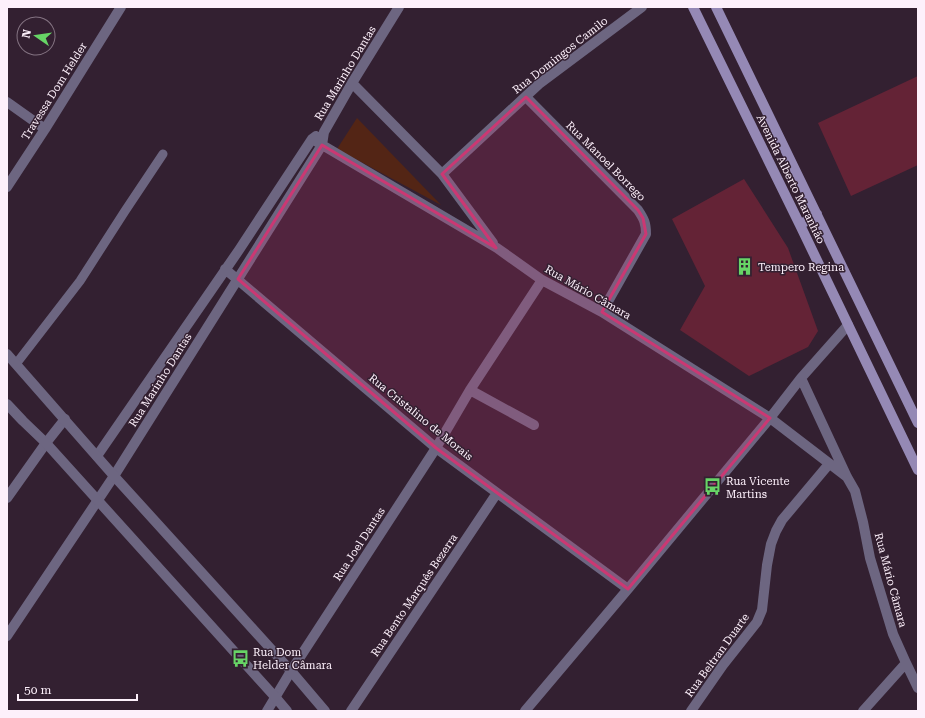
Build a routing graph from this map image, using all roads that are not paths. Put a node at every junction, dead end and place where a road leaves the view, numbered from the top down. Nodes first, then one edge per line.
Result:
1 (121, 7) edge
2 (642, 7) edge
3 (693, 7) edge
4 (716, 7) edge
5 (396, 8) edge
6 (352, 83) junction
7 (526, 97) junction
8 (7, 102) edge
9 (44, 130) junction
10 (324, 132) junction
11 (312, 139) junction
12 (322, 145) junction
13 (163, 154) dead end
14 (442, 174) junction
15 (7, 187) edge
16 (817, 214) junction
17 (800, 225) junction
18 (497, 248) junction
19 (225, 269) junction
20 (238, 279) junction
21 (542, 280) junction
22 (602, 312) junction
23 (848, 325) junction
24 (7, 354) edge
25 (16, 364) junction
26 (801, 378) junction
27 (470, 390) junction
28 (7, 404) edge
29 (770, 418) junction
30 (65, 419) junction
31 (918, 423) edge
32 (534, 425) dead end
33 (46, 443) junction
34 (436, 448) junction
35 (97, 456) junction
36 (829, 464) junction
37 (918, 470) edge
38 (114, 476) junction
39 (847, 477) junction
40 (497, 492) junction
41 (7, 498) edge
42 (98, 500) junction
43 (628, 589) junction
44 (7, 636) edge
45 (906, 663) junction
46 (291, 671) junction
47 (918, 688) edge
48 (276, 698) junction
49 (267, 711) edge
50 (287, 711) edge
51 (325, 711) edge
52 (351, 711) edge
53 (525, 711) edge
54 (691, 711) edge
55 (863, 711) edge

1 - 9 street, Travessa Dom Helder
2 - 7 street, Rua Domingos Camilo
3 - 17 main road, Avenida Alberto Maranhão
4 - 16 main road, Avenida Alberto Maranhão
5 - 6 street, Rua Marinho Dantas
6 - 10 street, Rua Marinho Dantas
6 - 14 street
7 - 14 street, Rua Domingos Camilo
7 - 22 street, Rua Manoel Borrego
8 - 9 street
9 - 15 street, Travessa Dom Helder
10 - 11 street, Rua Marinho Dantas
10 - 12 street, Rua Marinho Dantas
11 - 12 street, Rua Mário Câmara
11 - 19 street, Rua Marinho Dantas
12 - 18 street, Rua Mário Câmara
12 - 20 street, Rua Marinho Dantas
13 - 25 lane
14 - 18 street
16 - 17 main road
16 - 31 main road, Avenida Alberto Maranhão
17 - 23 main road, Avenida Alberto Maranhão
18 - 21 street, Rua Mário Câmara
19 - 20 street, Rua Cristalino de Morais
19 - 35 street, Rua Marinho Dantas
20 - 34 street, Rua Cristalino de Morais
20 - 38 street, Rua Marinho Dantas
21 - 22 street, Rua Mário Câmara
21 - 27 street, Rua Joel Dantas
22 - 29 street, Rua Mário Câmara
23 - 26 street
23 - 37 main road, Avenida Alberto Maranhão
24 - 25 street
25 - 30 street
26 - 29 street
26 - 39 street, Rua Mário Câmara
27 - 32 street
27 - 34 street, Rua Joel Dantas
28 - 33 street
29 - 36 street, Rua Mário Câmara
29 - 43 street
30 - 33 street
30 - 35 street
33 - 41 street
33 - 42 street
34 - 40 street, Rua Cristalino de Morais
34 - 46 street, Rua Joel Dantas
35 - 38 street
36 - 39 street, Rua Mário Câmara
36 - 54 street, Rua Beltran Duarte
38 - 42 street, Rua Marinho Dantas
38 - 46 street
39 - 45 street, Rua Mário Câmara
40 - 43 street, Rua Cristalino de Morais
40 - 52 street, Rua Bento Marquês Bezerra
42 - 44 street, Rua Marinho Dantas
42 - 48 street
43 - 53 street
45 - 47 street, Rua Mário Câmara
45 - 55 street
46 - 48 street, Rua Joel Dantas
46 - 51 street
48 - 49 street, Rua Joel Dantas
48 - 50 street

